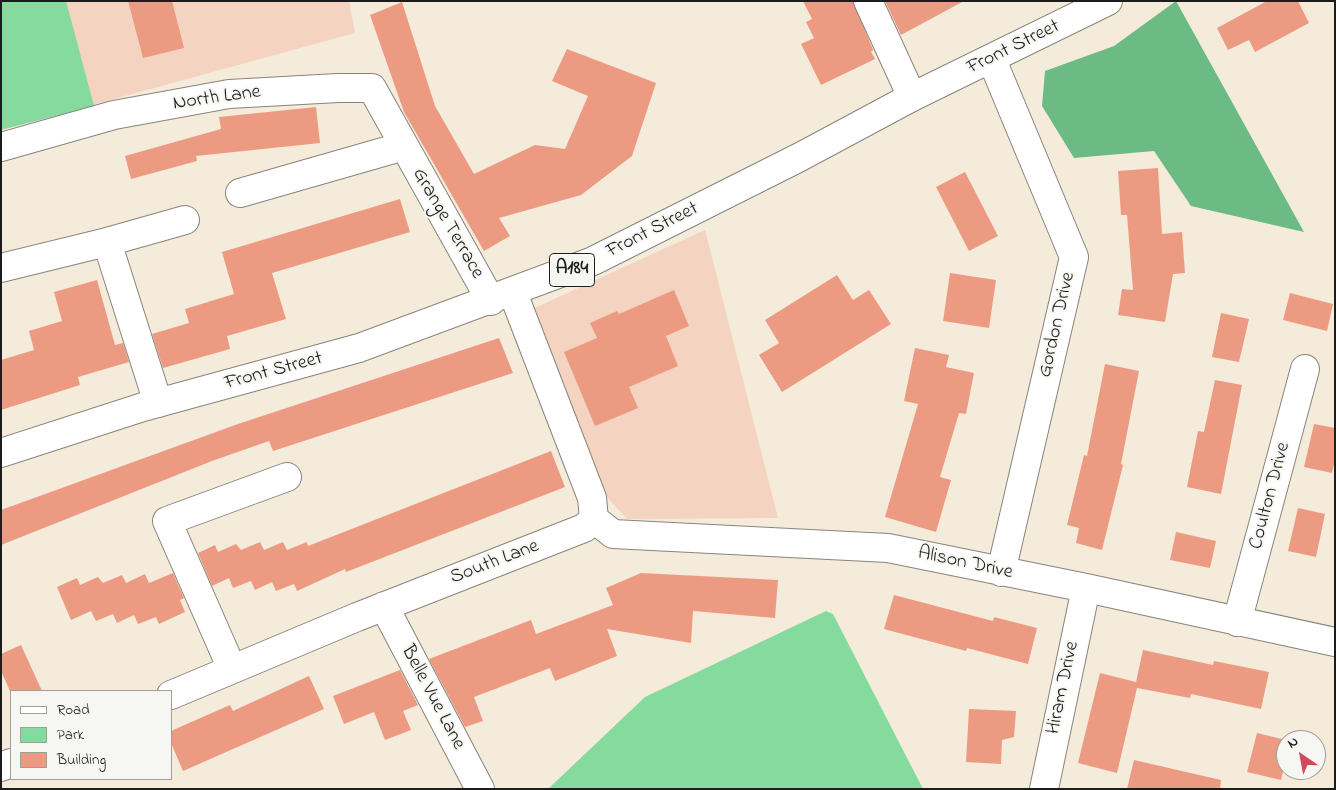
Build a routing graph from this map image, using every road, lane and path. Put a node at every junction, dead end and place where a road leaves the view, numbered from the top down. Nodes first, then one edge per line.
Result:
1 (868, 1) edge
2 (1108, 1) edge
3 (992, 60) junction
4 (912, 98) junction
5 (404, 146) junction
6 (1, 147) edge
7 (240, 193) dead end
8 (185, 220) dead end
9 (107, 242) junction
10 (1, 268) edge
11 (502, 297) junction
12 (1305, 369) dead end
13 (158, 404) junction
14 (1, 453) edge
15 (287, 477) dead end
16 (594, 519) junction
17 (1000, 572) junction
18 (1086, 588) junction
19 (384, 606) junction
20 (1237, 622) junction
21 (1335, 642) edge
22 (232, 670) junction
23 (172, 695) edge
24 (480, 789) edge
25 (1044, 789) edge

1 - 4 street
2 - 3 street, Front Street / A184
3 - 4 street, Front Street / A184
3 - 17 street, Gordon Drive
4 - 11 street, Front Street / A184
5 - 6 street, North Lane
5 - 7 street
5 - 11 street, Grange Terrace
8 - 9 street
9 - 10 street
9 - 13 street
11 - 13 street, Front Street / A184
11 - 16 street
12 - 20 street, Coulton Drive
13 - 14 street, Front Street / A184
15 - 22 street
16 - 17 street, Alison Drive
16 - 19 street, South Lane
17 - 18 street, Alison Drive
18 - 20 street, Alison Drive
18 - 25 street, Hiram Drive
19 - 22 street, South Lane
19 - 24 street, Belle Vue Lane
20 - 21 street, Alison Drive
22 - 23 street, South Lane

